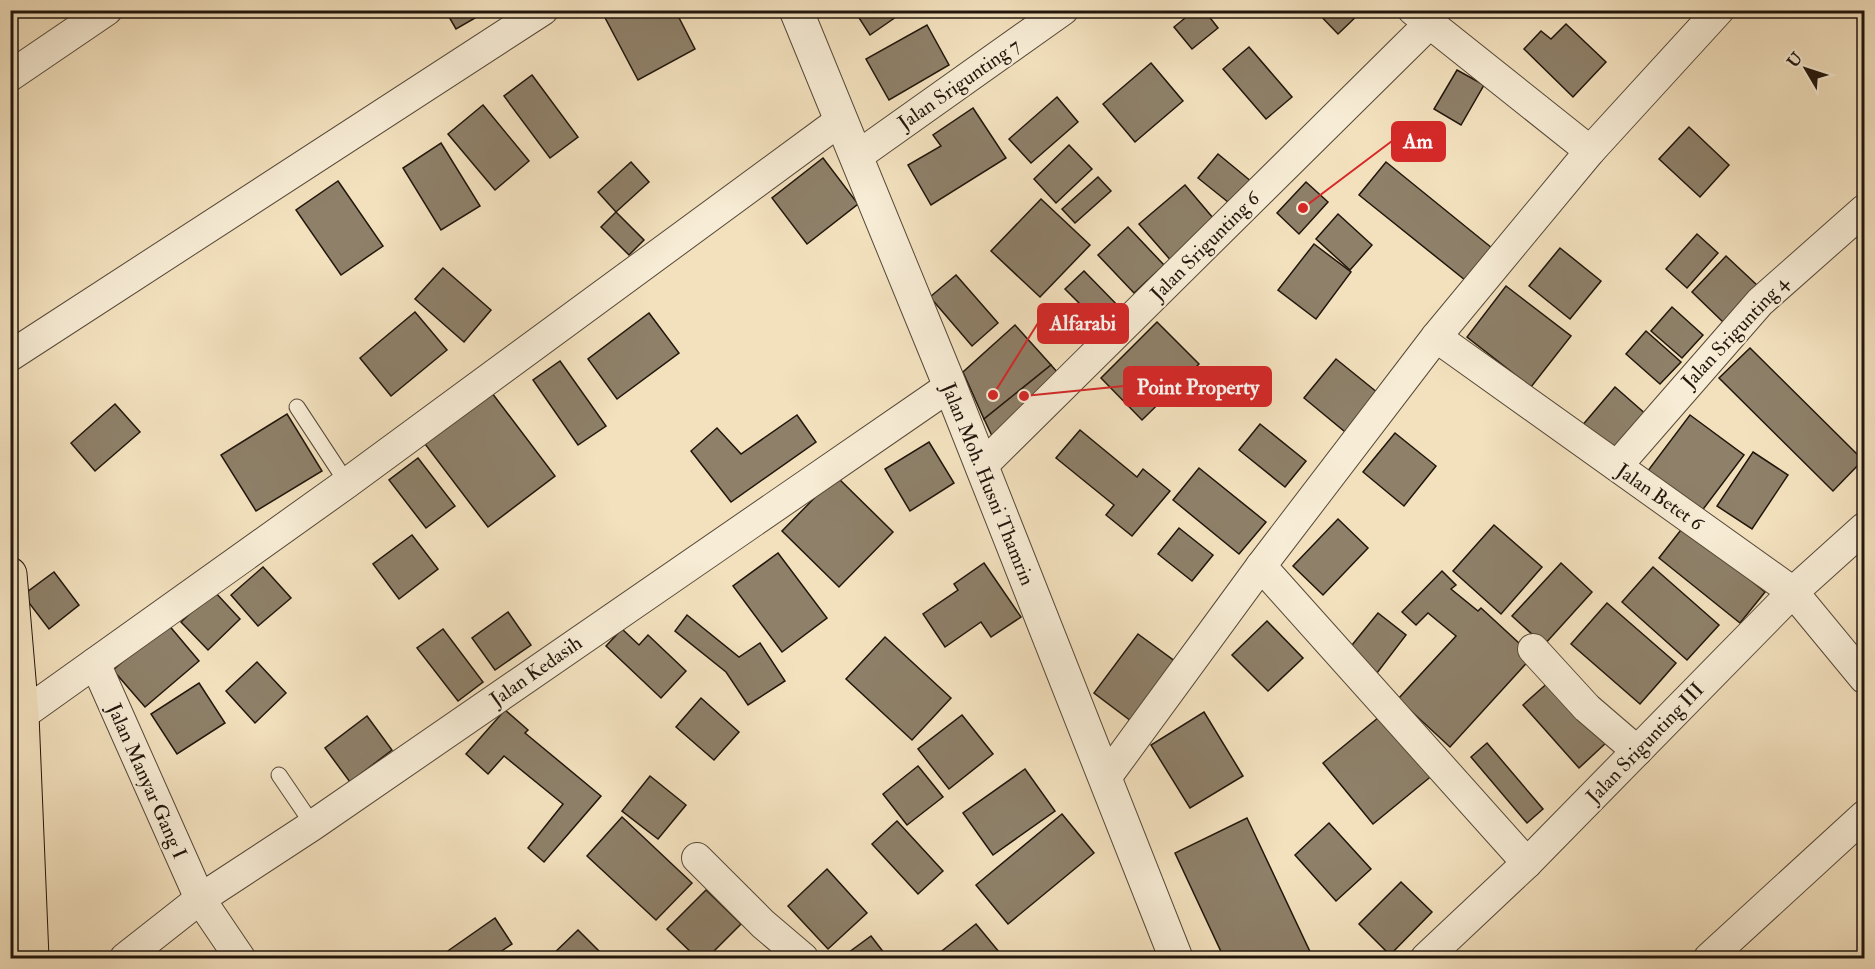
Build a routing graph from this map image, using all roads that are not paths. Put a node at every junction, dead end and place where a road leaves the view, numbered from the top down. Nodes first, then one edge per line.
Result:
1 (107, 10) edge
2 (543, 10) edge
3 (796, 10) edge
4 (1063, 10) edge
5 (1719, 10) edge
6 (1421, 17) edge
7 (10, 76) edge
8 (841, 120) junction
9 (1590, 151) junction
10 (856, 157) junction
11 (1864, 210) edge
12 (1436, 337) junction
13 (10, 356) edge
14 (950, 386) junction
15 (297, 407) dead end
16 (1617, 466) junction
17 (981, 467) junction
18 (347, 483) junction
19 (1864, 528) edge
20 (1261, 566) junction
21 (10, 574) edge
22 (1793, 592) junction
23 (1533, 649) dead end
24 (95, 663) junction
25 (1864, 678) edge
26 (16, 717) edge
27 (1637, 751) junction
28 (279, 776) dead end
29 (1105, 779) junction
30 (1864, 816) edge
31 (313, 825) junction
32 (697, 858) dead end
33 (1527, 863) junction
34 (200, 899) junction
35 (32, 958) edge
36 (124, 958) edge
37 (240, 958) edge
38 (802, 958) edge
39 (1176, 958) edge
40 (1426, 958) edge
41 (1709, 958) edge

1 - 7 street
2 - 13 street
3 - 8 street, Jalan Moh. Husni Thamrin
4 - 10 street, Jalan Srigunting 7
5 - 9 street
6 - 9 street
6 - 17 street, Jalan Srigunting 6
8 - 10 street, Jalan Moh. Husni Thamrin
8 - 18 street
9 - 12 street
10 - 14 street, Jalan Moh. Husni Thamrin
11 - 16 street, Jalan Srigunting 4
12 - 16 street, Jalan Betet 6
12 - 20 street
14 - 17 street, Jalan Moh. Husni Thamrin
14 - 31 street, Jalan Kedasih
15 - 18 lane
16 - 22 street, Jalan Betet 6
17 - 29 street, Jalan Moh. Husni Thamrin
18 - 24 street
19 - 22 street, Jalan Srigunting III
20 - 29 street
20 - 33 street
21 - 26 highway
22 - 25 street, Jalan Betet 6
22 - 27 street, Jalan Srigunting III
23 - 27 street
24 - 26 street
24 - 34 street, Jalan Manyar Gang I
26 - 35 highway
27 - 33 street, Jalan Srigunting III
28 - 31 lane
29 - 39 street, Jalan Moh. Husni Thamrin
30 - 41 street
31 - 34 street, Jalan Kedasih
32 - 38 street
33 - 40 street, Jalan Srigunting III
34 - 36 street, Jalan Kedasih
34 - 37 street, Jalan Manyar Gang I

